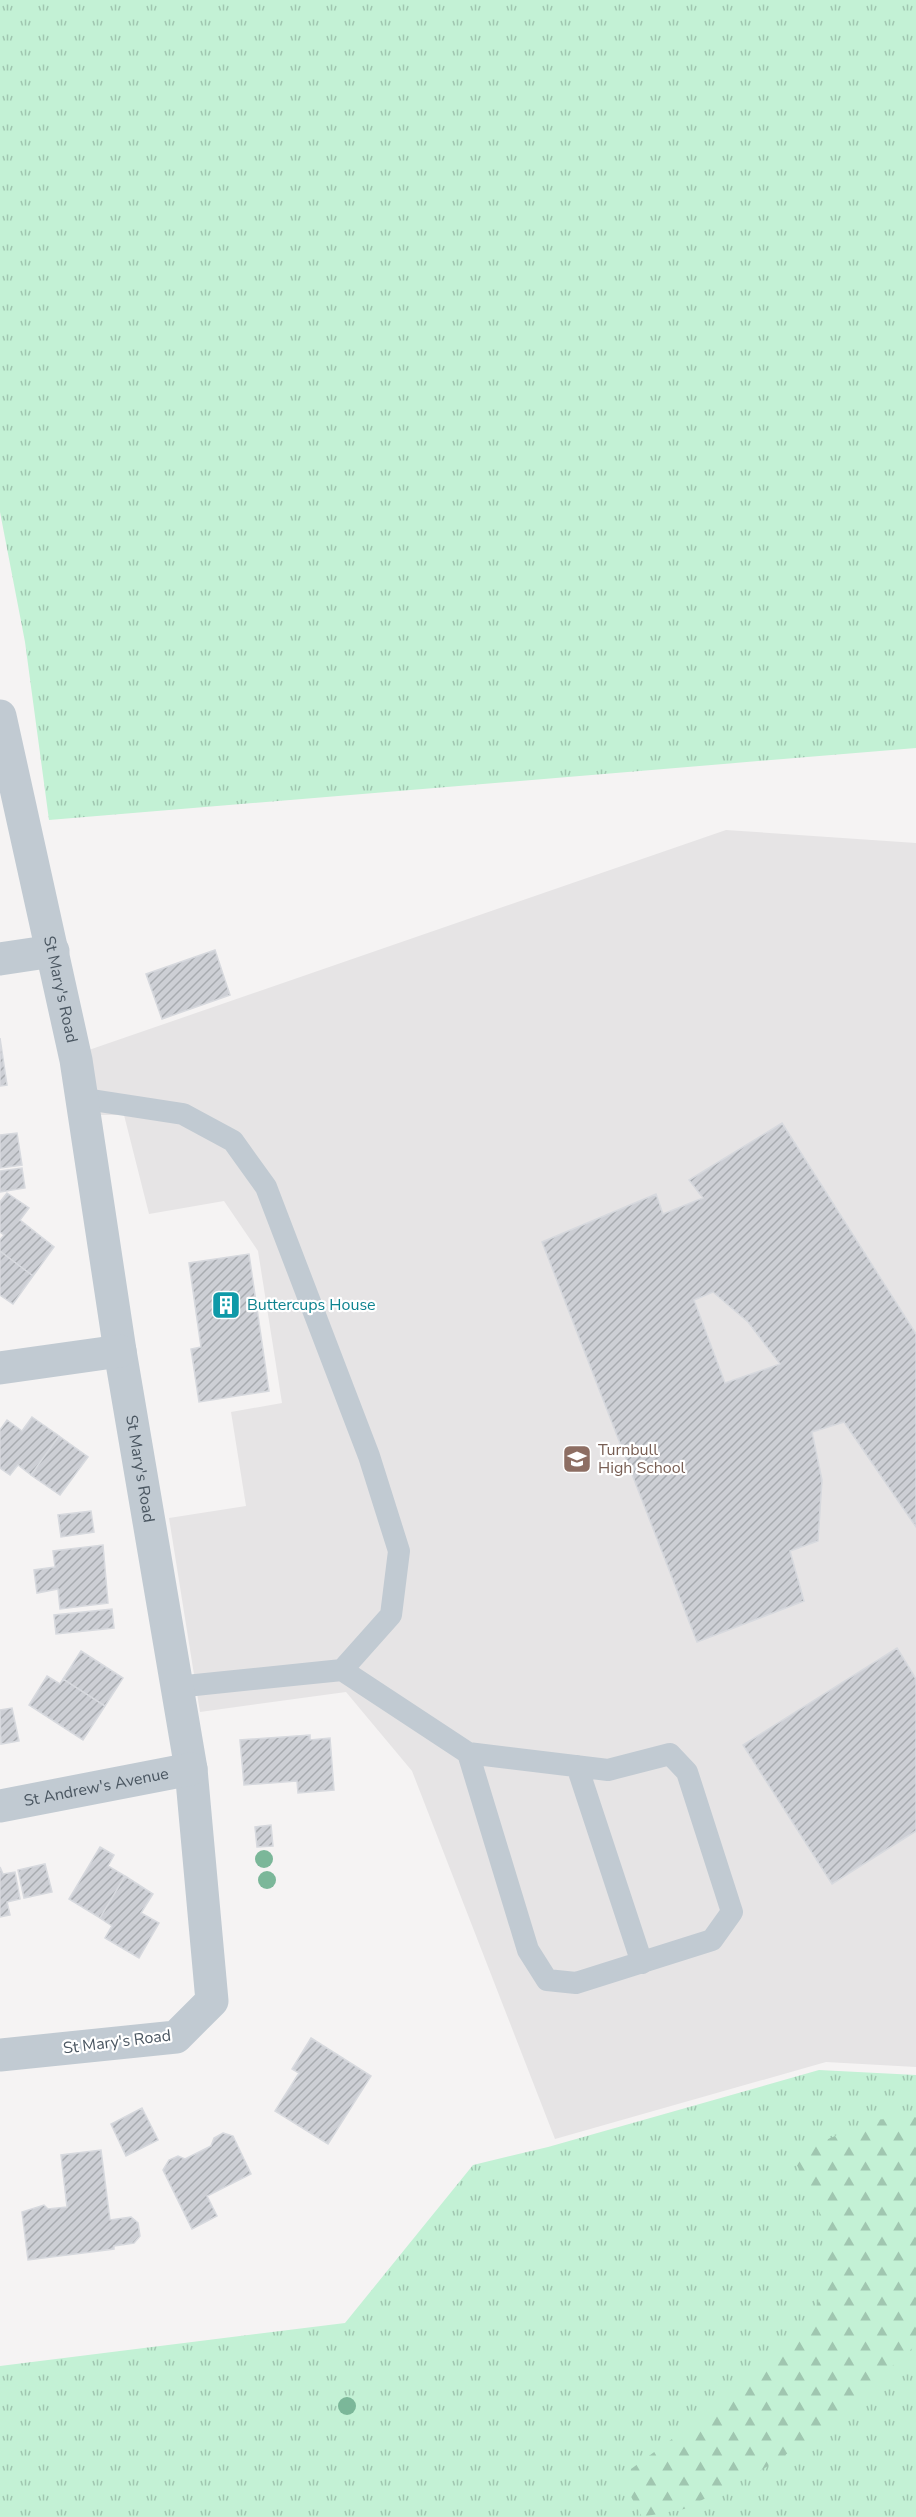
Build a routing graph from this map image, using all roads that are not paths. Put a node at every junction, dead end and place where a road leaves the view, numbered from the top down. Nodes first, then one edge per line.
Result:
1 (0, 716) edge
2 (53, 951) junction
3 (0, 959) edge
4 (79, 1098) junction
5 (120, 1351) junction
6 (0, 1368) edge
7 (342, 1670) junction
8 (176, 1687) junction
9 (468, 1753) junction
10 (577, 1767) junction
11 (191, 1769) junction
12 (0, 1806) edge
13 (642, 1963) junction
14 (0, 2055) edge

1 - 2 street, St Mary's Road
2 - 3 street
2 - 4 street, St Mary's Road
4 - 5 street, St Mary's Road
4 - 7 lane
5 - 6 street
5 - 8 street, St Mary's Road
7 - 8 lane
7 - 9 lane
8 - 11 street, St Mary's Road
9 - 10 lane
9 - 13 lane
10 - 13 lane
10 - 13 lane
11 - 12 street, St Andrew's Avenue
11 - 14 street, St Mary's Road

